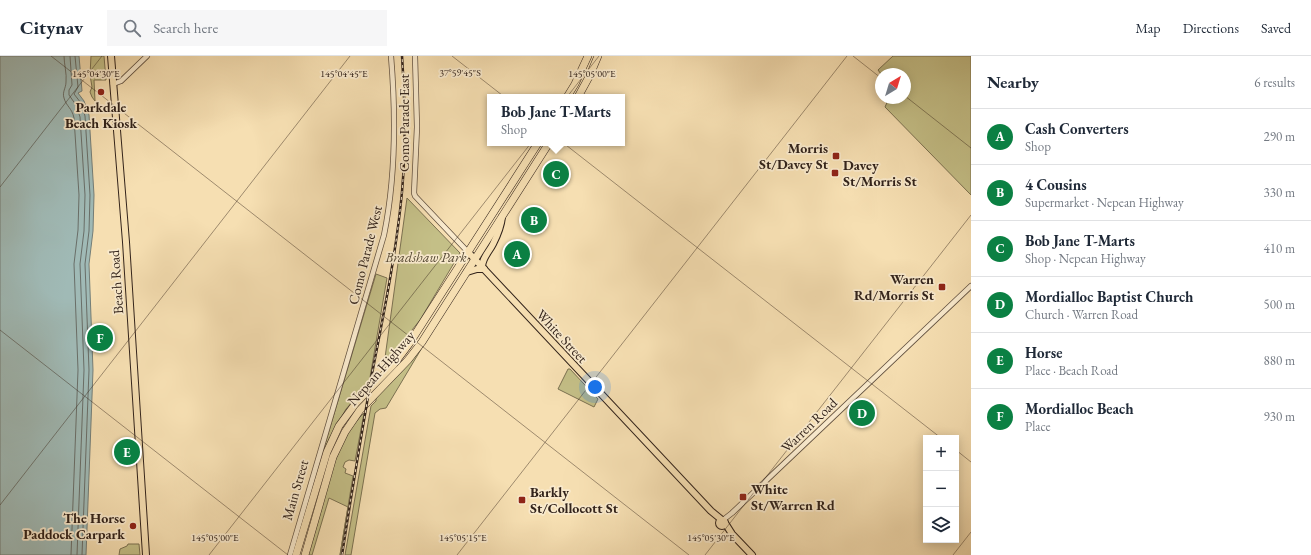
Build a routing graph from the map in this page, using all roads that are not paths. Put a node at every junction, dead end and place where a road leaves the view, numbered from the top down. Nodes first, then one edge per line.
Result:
1 (111, 56) edge
2 (147, 56) edge
3 (391, 56) edge
4 (415, 56) edge
5 (588, 56) edge
6 (598, 56) edge
7 (113, 84) junction
8 (569, 94) edge
9 (580, 94) edge
10 (536, 146) edge
11 (547, 146) edge
12 (414, 190) joint
13 (502, 215) junction
14 (484, 228) junction
15 (491, 233) junction
16 (468, 252) junction
17 (475, 259) junction
18 (483, 268) junction
19 (467, 272) junction
20 (971, 286) edge
21 (326, 431) joint
22 (330, 444) joint
23 (336, 449) joint
24 (312, 500) junction
25 (320, 502) junction
26 (723, 522) junction
27 (146, 555) edge
28 (290, 555) edge
29 (296, 555) edge
30 (304, 555) edge
31 (752, 555) edge

1 - 7 main road, Beach Road
2 - 7 street
3 - 21 street, Como Parade West
4 - 12 street, Como Parade East
5 - 8 highway
6 - 9 highway
7 - 27 main road, Beach Road
10 - 14 highway, Nepean Highway
11 - 13 highway, Nepean Highway
12 - 16 street, White Street
13 - 15 highway, Nepean Highway
13 - 18 main road
14 - 15 highway
14 - 16 highway, Nepean Highway
15 - 17 highway, Nepean Highway
16 - 17 main road, White Street
16 - 22 highway, Nepean Highway
17 - 18 main road, White Street
17 - 19 highway, Nepean Highway
18 - 19 main road
18 - 26 main road, White Street
19 - 23 highway, Nepean Highway
20 - 26 street, Warren Road
21 - 28 street, Main Street
22 - 24 highway, Main Street
23 - 25 highway, Main Street
24 - 25 highway
24 - 29 highway, Main Street
25 - 30 highway, Main Street
26 - 31 main road, White Street

